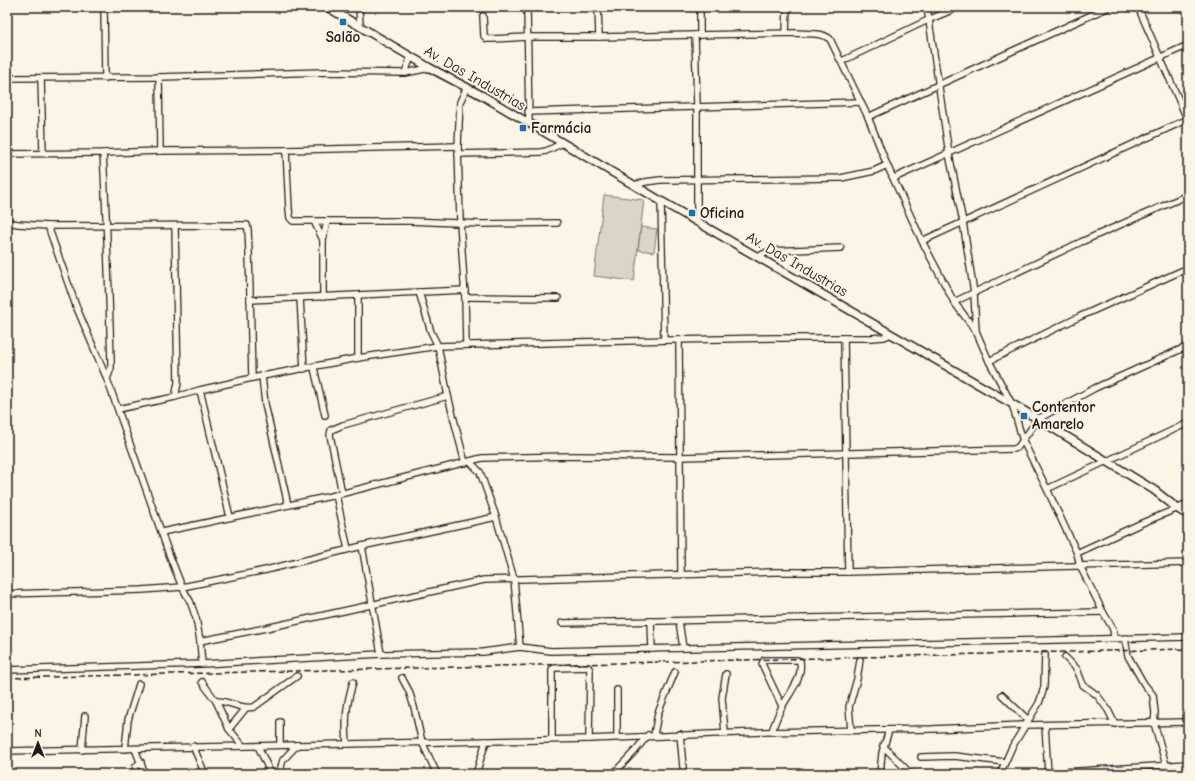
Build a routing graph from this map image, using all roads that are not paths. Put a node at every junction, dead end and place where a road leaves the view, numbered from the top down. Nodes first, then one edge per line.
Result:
1 (104, 7) edge
2 (327, 7) edge
3 (359, 7) edge
4 (527, 7) edge
5 (598, 7) edge
6 (700, 7) edge
7 (787, 7) edge
8 (927, 7) edge
9 (959, 7) edge
10 (1109, 7) edge
11 (1138, 7) edge
12 (483, 16) dead end
13 (928, 20) junction
14 (360, 26) junction
15 (786, 33) junction
16 (698, 35) junction
17 (527, 37) junction
18 (599, 37) junction
19 (1188, 46) edge
20 (411, 56) junction
21 (1161, 58) junction
22 (842, 62) junction
23 (430, 68) junction
24 (405, 73) junction
25 (159, 77) junction
26 (7, 78) edge
27 (41, 78) junction
28 (106, 78) junction
29 (938, 85) junction
30 (467, 87) junction
31 (861, 102) junction
32 (697, 107) junction
33 (528, 112) junction
34 (868, 117) junction
35 (1188, 120) edge
36 (529, 123) junction
37 (563, 143) junction
38 (458, 146) junction
39 (286, 150) junction
40 (160, 151) junction
41 (42, 153) junction
42 (7, 154) edge
43 (103, 154) junction
44 (458, 154) junction
45 (949, 154) junction
46 (887, 165) junction
47 (894, 178) junction
48 (698, 179) junction
49 (635, 185) junction
50 (1188, 195) edge
51 (661, 201) junction
52 (314, 221) junction
53 (327, 221) junction
54 (697, 221) junction
55 (7, 222) edge
56 (460, 222) junction
57 (962, 222) junction
58 (556, 223) dead end
59 (108, 225) junction
60 (48, 226) junction
61 (175, 226) junction
62 (323, 240) junction
63 (922, 241) junction
64 (841, 248) dead end
65 (759, 257) junction
66 (1188, 268) edge
67 (465, 290) junction
68 (419, 292) junction
69 (974, 293) junction
70 (358, 295) junction
71 (323, 297) junction
72 (465, 297) junction
73 (300, 298) junction
74 (558, 298) dead end
75 (250, 300) junction
76 (954, 302) junction
77 (976, 332) junction
78 (891, 334) junction
79 (844, 338) junction
80 (664, 340) junction
81 (680, 340) junction
82 (466, 345) junction
83 (438, 346) junction
84 (1188, 346) edge
85 (358, 358) junction
86 (989, 360) junction
87 (314, 368) junction
88 (304, 369) junction
89 (262, 376) junction
90 (252, 378) junction
91 (108, 379) junction
92 (178, 383) junction
93 (200, 390) junction
94 (185, 394) junction
95 (448, 396) junction
96 (175, 397) junction
97 (1012, 404) junction
98 (118, 408) junction
99 (325, 415) dead end
100 (1038, 419) junction
101 (1188, 423) edge
102 (1023, 441) junction
103 (846, 452) junction
104 (680, 457) junction
105 (482, 458) junction
106 (1108, 461) junction
107 (468, 462) junction
108 (480, 472) junction
109 (1047, 489) junction
110 (339, 494) junction
111 (1188, 504) edge
112 (288, 505) junction
113 (1178, 509) junction
114 (1188, 515) edge
115 (230, 517) junction
116 (496, 517) junction
117 (162, 532) junction
118 (362, 546) junction
119 (348, 549) junction
120 (1077, 553) junction
121 (1188, 563) edge
122 (1080, 566) junction
123 (848, 572) junction
124 (681, 574) junction
125 (514, 579) junction
126 (182, 587) junction
127 (7, 594) edge
128 (372, 604) junction
129 (1103, 612) junction
130 (651, 621) junction
131 (679, 621) junction
132 (562, 623) dead end
133 (1188, 637) edge
134 (1114, 638) junction
135 (1125, 638) junction
136 (200, 641) junction
137 (520, 647) junction
138 (684, 648) junction
139 (652, 649) junction
140 (381, 654) junction
141 (1045, 654) dead end
142 (1065, 657) dead end
143 (860, 660) dead end
144 (202, 664) junction
145 (7, 670) edge
146 (675, 672) dead end
147 (726, 674) dead end
148 (297, 676) dead end
149 (402, 678) dead end
150 (202, 682) dead end
151 (353, 682) dead end
152 (139, 684) dead end
153 (617, 690) dead end
154 (1002, 696) dead end
155 (216, 701) junction
156 (782, 706) junction
157 (246, 708) junction
158 (85, 716) dead end
159 (280, 722) dead end
160 (1026, 722) junction
161 (1188, 722) edge
162 (1154, 723) junction
163 (1115, 724) junction
164 (1045, 725) junction
165 (229, 729) junction
166 (852, 730) junction
167 (889, 730) junction
168 (772, 732) junction
169 (725, 733) junction
170 (680, 734) junction
171 (651, 735) junction
172 (617, 737) junction
173 (552, 739) junction
174 (589, 739) junction
175 (486, 741) junction
176 (422, 742) junction
177 (347, 744) junction
178 (280, 745) junction
179 (298, 745) junction
180 (193, 746) junction
181 (243, 746) junction
182 (258, 746) junction
183 (883, 746) junction
184 (125, 749) junction
185 (135, 749) junction
186 (82, 750) junction
187 (7, 751) edge
188 (921, 756) dead end
189 (141, 762) junction
190 (1005, 762) junction
191 (1188, 764) edge
192 (1166, 765) junction
193 (683, 767) dead end
194 (134, 774) edge
195 (145, 774) edge
196 (205, 774) edge
197 (271, 774) edge
198 (279, 774) edge
199 (437, 774) edge
200 (476, 774) edge
201 (613, 774) edge
202 (880, 774) edge
203 (911, 774) edge
204 (1000, 774) edge
205 (1048, 774) edge

1 - 28 street
2 - 14 main road, Av. Das Industrias
3 - 14 street
4 - 17 street
5 - 18 street
6 - 16 street
7 - 15 street
8 - 13 street
9 - 13 street
10 - 29 street
11 - 21 street
12 - 17 street
13 - 22 street
13 - 29 street
14 - 20 main road, Av. Das Industrias
15 - 16 street
15 - 22 street
16 - 18 street
16 - 32 street
17 - 18 street
17 - 33 street
19 - 21 street
20 - 23 main road, Av. Das Industrias
20 - 24 street
21 - 35 street
21 - 45 street
22 - 31 street
23 - 24 street
23 - 30 main road, Av. Das Industrias
24 - 25 street
25 - 28 street
25 - 40 street
26 - 27 street
27 - 28 street
27 - 41 street
29 - 34 street
29 - 45 street
30 - 36 main road, Av. Das Industrias
30 - 38 street
31 - 32 street
31 - 34 street
32 - 33 street
32 - 48 street
33 - 36 street
34 - 46 street
35 - 57 street
36 - 37 main road, Av. Das Industrias
37 - 44 street
37 - 49 main road, Av. Das Industrias
38 - 39 street
38 - 44 street
39 - 40 street
39 - 52 street
40 - 43 street
41 - 42 street
41 - 43 street
43 - 59 street
44 - 56 street
45 - 47 street
45 - 57 street
46 - 47 street
46 - 48 street
47 - 63 street
48 - 49 street
48 - 54 street
49 - 51 main road, Av. Das Industrias
50 - 69 street
51 - 54 main road, Av. Das Industrias
51 - 80 street
52 - 53 street
52 - 62 street
53 - 56 street
53 - 62 street
54 - 65 main road, Av. Das Industrias
55 - 60 street
56 - 58 street
56 - 67 street
57 - 63 street
57 - 69 street
59 - 60 street
59 - 61 street
59 - 91 street
60 - 91 street
61 - 75 street
61 - 92 street
62 - 71 street
63 - 76 street
64 - 65 street
65 - 78 main road, Av. Das Industrias
66 - 86 street
67 - 68 street
67 - 72 street
68 - 70 street
68 - 83 street
69 - 76 street
69 - 77 street
70 - 71 street
70 - 85 street
71 - 73 street
72 - 74 street
72 - 82 street
73 - 75 street
73 - 88 street
75 - 90 street
76 - 77 street
77 - 86 street
78 - 79 street
78 - 97 main road, Av. Das Industrias
79 - 81 street
79 - 103 street
80 - 81 street
80 - 82 street
81 - 104 street
82 - 83 street
83 - 85 street
83 - 95 street
84 - 100 street
85 - 87 street
86 - 97 street
87 - 88 street
87 - 99 street
88 - 89 street
89 - 90 street
89 - 112 street
90 - 93 street
91 - 98 street
92 - 94 street
92 - 96 street
93 - 94 street
93 - 115 street
94 - 96 street
95 - 107 street
95 - 110 street
96 - 98 street
97 - 100 main road, Av. Das Industrias
97 - 102 street
98 - 117 street
100 - 102 street
100 - 106 main road, Av. Das Industrias
101 - 106 street
102 - 103 street
102 - 109 street
103 - 104 street
103 - 123 street
104 - 105 street
104 - 124 street
105 - 107 street
105 - 108 street
106 - 109 street
106 - 113 main road, Av. Das Industrias
107 - 108 street
107 - 110 street
108 - 116 street
109 - 120 street
110 - 112 street
110 - 119 street
111 - 113 street
112 - 115 street
113 - 114 main road, Av. Das Industrias
113 - 120 street
115 - 117 street
116 - 118 street
116 - 125 street
117 - 126 street
118 - 119 street
118 - 128 street
119 - 126 street
120 - 122 street
121 - 122 street
122 - 123 street
122 - 129 street
123 - 124 street
124 - 125 street
125 - 128 street
125 - 137 street
126 - 127 street
126 - 136 street
128 - 136 street
128 - 140 street
129 - 131 street
129 - 134 street
130 - 131 street
130 - 132 street
130 - 139 street
131 - 138 street
133 - 135 street
134 - 135 street
134 - 138 street
135 - 162 street
136 - 144 street
137 - 139 street
137 - 140 street
138 - 139 street
140 - 144 street
141 - 160 street
142 - 163 street
143 - 166 street
144 - 145 street
146 - 171 street
147 - 169 street
148 - 157 street
149 - 176 street
150 - 155 street
151 - 177 street
152 - 184 street
153 - 172 street
154 - 160 street
155 - 157 street
155 - 165 street
156 - 156 street
156 - 168 street
157 - 165 street
158 - 186 street
159 - 178 street
160 - 164 street
160 - 167 street
160 - 190 street
161 - 162 street
162 - 163 street
162 - 192 street
163 - 164 street
164 - 205 street
165 - 181 street
166 - 167 street
166 - 168 street
167 - 183 street
168 - 169 street
169 - 170 street
170 - 171 street
170 - 193 street
171 - 172 street
171 - 201 street
172 - 174 street
173 - 174 street
173 - 174 street
173 - 175 street
175 - 176 street
175 - 200 street
176 - 177 street
176 - 199 street
177 - 179 street
178 - 179 street
178 - 182 street
179 - 198 street
180 - 181 street
180 - 185 street
180 - 196 street
181 - 182 street
182 - 197 street
183 - 202 street
183 - 203 street
184 - 185 street
184 - 186 street
185 - 189 street
186 - 187 street
188 - 190 street
189 - 194 street
189 - 195 street
190 - 204 street
191 - 192 street
192 - 205 street

